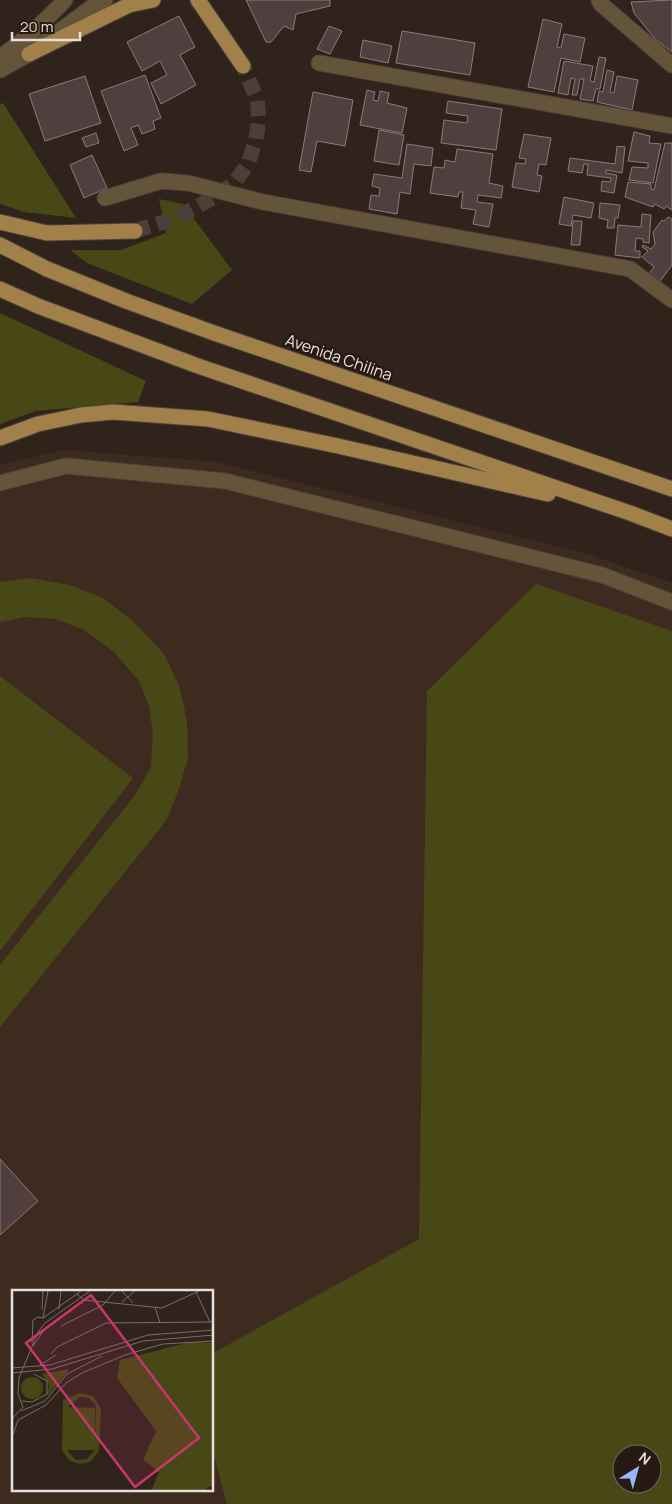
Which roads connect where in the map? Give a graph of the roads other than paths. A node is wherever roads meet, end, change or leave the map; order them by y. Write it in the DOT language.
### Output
graph roads {
  1 [pos="65,0"];
  2 [pos="105,0"];
  3 [pos="153,0"];
  4 [pos="599,0"];
  5 [pos="194,1"];
  6 [pos="29,54"];
  7 [pos="0,57"];
  8 [pos="319,63"];
  9 [pos="672,65"];
  10 [pos="243,66"];
  11 [pos="0,70"];
  12 [pos="672,126"];
  13 [pos="105,198"];
  14 [pos="0,222"];
  15 [pos="135,231"];
  16 [pos="0,245"];
  17 [pos="0,289"];
  18 [pos="672,300"];
  19 [pos="0,438"];
  20 [pos="0,483"];
  21 [pos="672,489"];
  22 [pos="630,513"];
  23 [pos="672,530"];
  24 [pos="672,602"];
  1 -- 7 [label="street"];
  2 -- 6 [label="street"];
  3 -- 6 [label="main road"];
  4 -- 9 [label="street"];
  5 -- 10 [label="main road"];
  6 -- 11 [label="street"];
  8 -- 12 [label="street"];
  13 -- 18 [label="street"];
  14 -- 15 [label="main road"];
  16 -- 21 [label="main road, Avenida Chilina"];
  17 -- 22 [label="main road"];
  19 -- 22 [label="main road"];
  20 -- 24 [label="street"];
  22 -- 23 [label="main road"];
}
